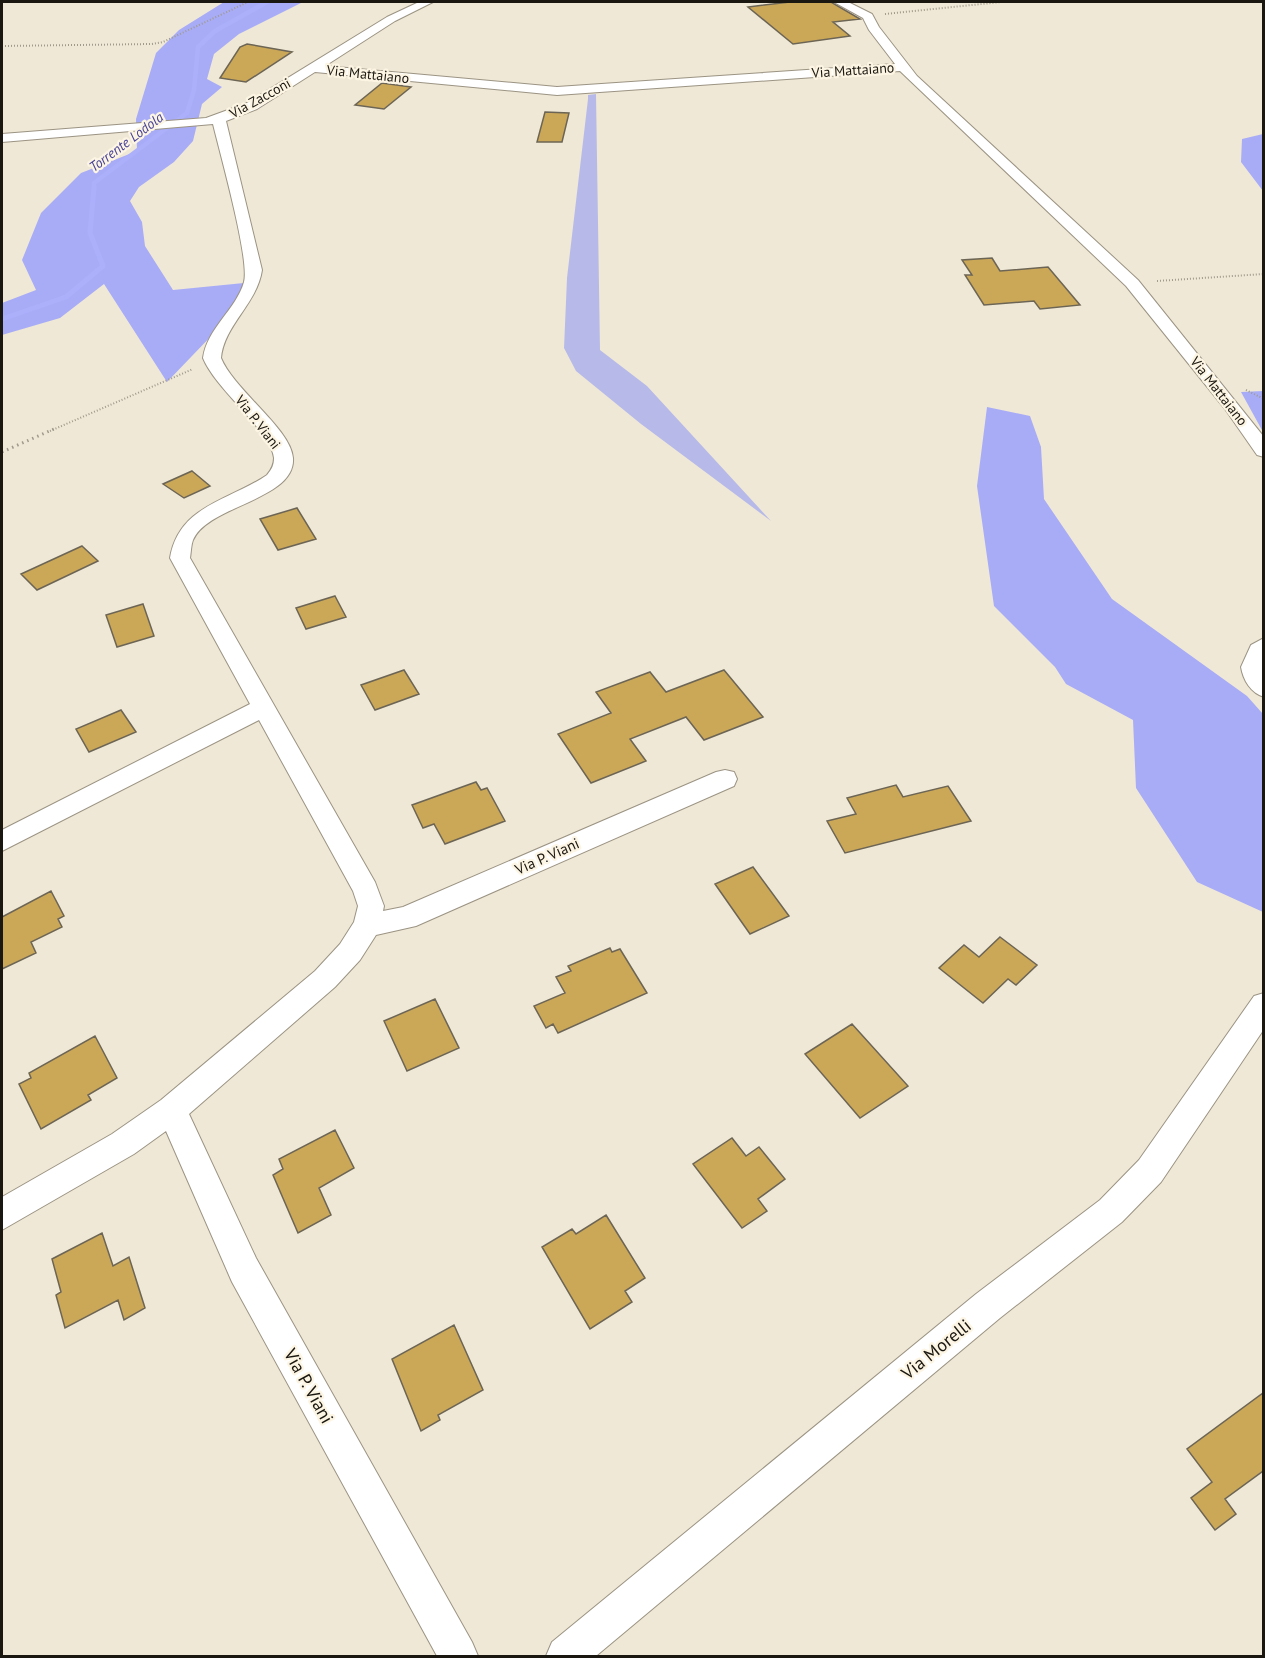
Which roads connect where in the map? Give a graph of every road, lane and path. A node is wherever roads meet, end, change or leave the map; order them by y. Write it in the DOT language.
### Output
graph roads {
  1 [pos="248,2"];
  2 [pos="427,2"];
  3 [pos="840,2"];
  4 [pos="1001,2"];
  5 [pos="868,16"];
  6 [pos="2,24"];
  7 [pos="2,30"];
  8 [pos="2,46"];
  9 [pos="902,67"];
  10 [pos="312,68"];
  11 [pos="213,120"];
  12 [pos="2,138"];
  13 [pos="1263,274"];
  14 [pos="1132,283"];
  15 [pos="212,358"];
  16 [pos="2,452"];
  17 [pos="1263,452"];
  18 [pos="1263,645"];
  19 [pos="1263,689"];
  20 [pos="264,707"];
  21 [pos="725,779"];
  22 [pos="2,841"];
  23 [pos="368,925"];
  24 [pos="1263,1005"];
  25 [pos="172,1110"];
  26 [pos="2,1214"];
  27 [pos="458,1656"];
  28 [pos="567,1656"];
  1 -- 8 [label="path"];
  2 -- 10 [label="street, Via Zacconi"];
  3 -- 5 [label="street"];
  4 -- 5 [label="path"];
  5 -- 9 [label="street"];
  6 -- 7 [label="path"];
  9 -- 10 [label="street, Via Mattaiano"];
  9 -- 14 [label="street, Via Mattaiano"];
  10 -- 11 [label="street, Via Zacconi"];
  11 -- 12 [label="street, Via Zacconi"];
  11 -- 15 [label="street"];
  13 -- 14 [label="path"];
  14 -- 17 [label="street, Via Mattaiano"];
  15 -- 16 [label="path"];
  15 -- 20 [label="street, Via P. Viani"];
  18 -- 19 [label="street"];
  20 -- 22 [label="street"];
  20 -- 23 [label="street, Via P. Viani"];
  21 -- 23 [label="street, Via P. Viani"];
  23 -- 25 [label="street"];
  24 -- 28 [label="street, Via Morelli"];
  25 -- 26 [label="street"];
  25 -- 27 [label="street, Via P. Viani"];
}
